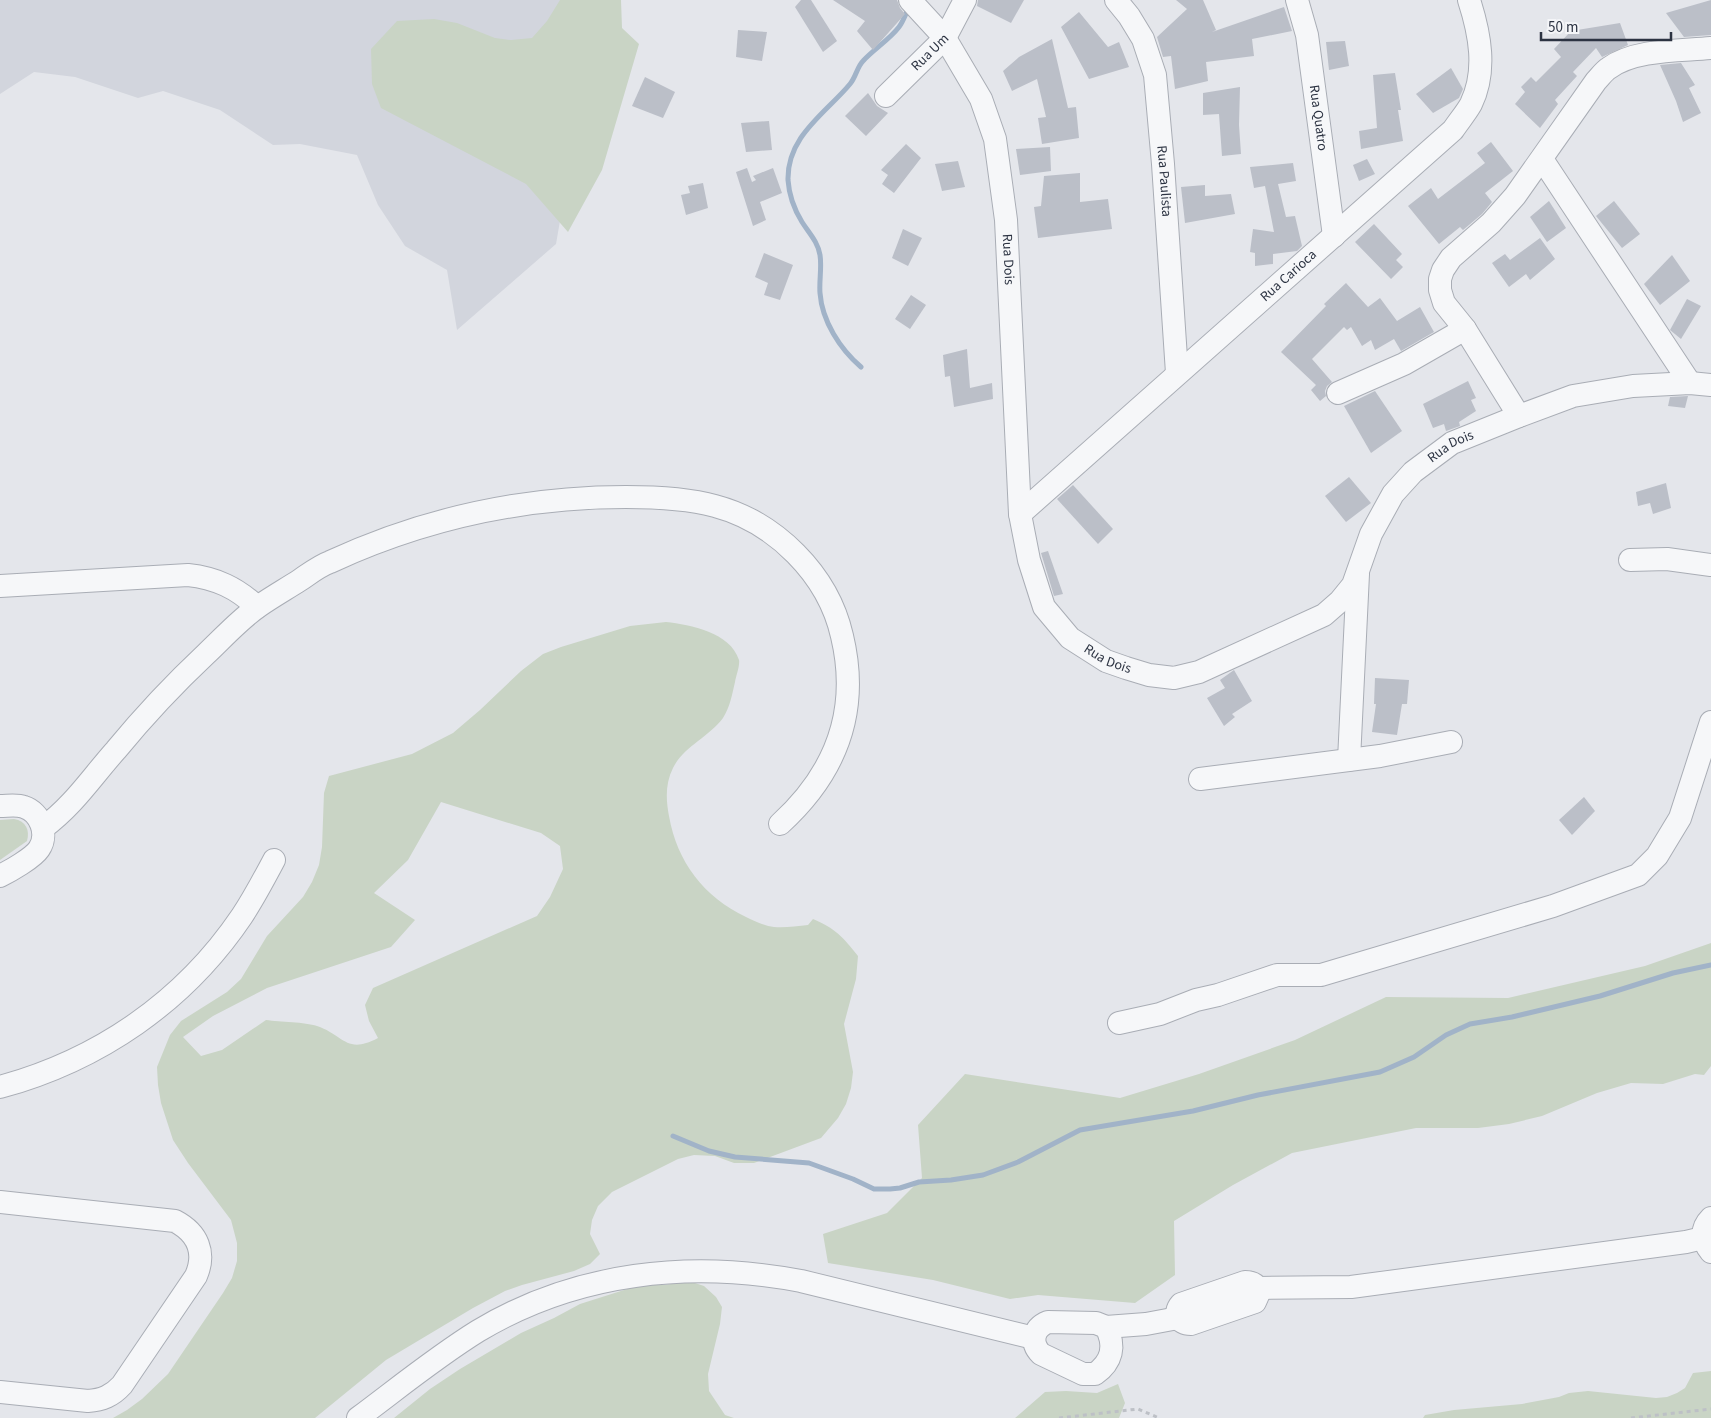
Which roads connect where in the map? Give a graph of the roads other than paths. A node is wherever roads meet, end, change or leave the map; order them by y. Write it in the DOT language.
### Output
graph roads {
  1 [pos="910,0"];
  2 [pos="964,0"];
  3 [pos="1116,0"];
  4 [pos="1297,0"];
  5 [pos="1469,0"];
  6 [pos="944,38"];
  7 [pos="1711,48"];
  8 [pos="886,96"];
  9 [pos="1542,159"];
  10 [pos="1334,236"];
  11 [pos="1465,329"];
  12 [pos="1177,373"];
  13 [pos="1700,384"];
  14 [pos="1338,393"];
  15 [pos="1519,416"];
  16 [pos="1020,514"];
  17 [pos="1630,560"];
  18 [pos="1711,565"];
  19 [pos="1358,570"];
  20 [pos="0,586"];
  21 [pos="257,607"];
  22 [pos="1711,722"];
  23 [pos="1452,742"];
  24 [pos="1349,760"];
  25 [pos="1200,779"];
  26 [pos="0,806"];
  27 [pos="780,824"];
  28 [pos="43,828"];
  29 [pos="274,860"];
  30 [pos="0,876"];
  31 [pos="1119,1023"];
  32 [pos="0,1088"];
  33 [pos="0,1202"];
  34 [pos="1708,1236"];
  35 [pos="1106,1327"];
  36 [pos="1034,1338"];
  37 [pos="0,1392"];
  38 [pos="358,1418"];
  1 -- 6 [label="street, Rua Dois"];
  2 -- 6 [label="street, Rua Um"];
  3 -- 12 [label="street, Rua Paulista"];
  4 -- 10 [label="street, Rua Quatro"];
  5 -- 10 [label="street, Rua Carioca"];
  6 -- 8 [label="street, Rua Um"];
  6 -- 16 [label="street, Rua Dois"];
  7 -- 9 [label="street"];
  9 -- 11 [label="street"];
  9 -- 13 [label="street"];
  10 -- 12 [label="street, Rua Carioca"];
  11 -- 14 [label="street"];
  11 -- 15 [label="street"];
  12 -- 16 [label="street, Rua Carioca"];
  13 -- 15 [label="street, Rua Dois"];
  15 -- 19 [label="street, Rua Dois"];
  16 -- 19 [label="street, Rua Dois"];
  17 -- 18 [label="street"];
  19 -- 24 [label="street"];
  20 -- 21 [label="street"];
  21 -- 27 [label="street"];
  21 -- 28 [label="street"];
  22 -- 31 [label="street"];
  23 -- 24 [label="street"];
  24 -- 25 [label="street"];
  26 -- 28 [label="street"];
  28 -- 30 [label="street"];
  29 -- 32 [label="street"];
  33 -- 37 [label="street"];
  34 -- 35 [label="street"];
  35 -- 36 [label="street"];
  35 -- 36 [label="street"];
  36 -- 38 [label="street"];
}
